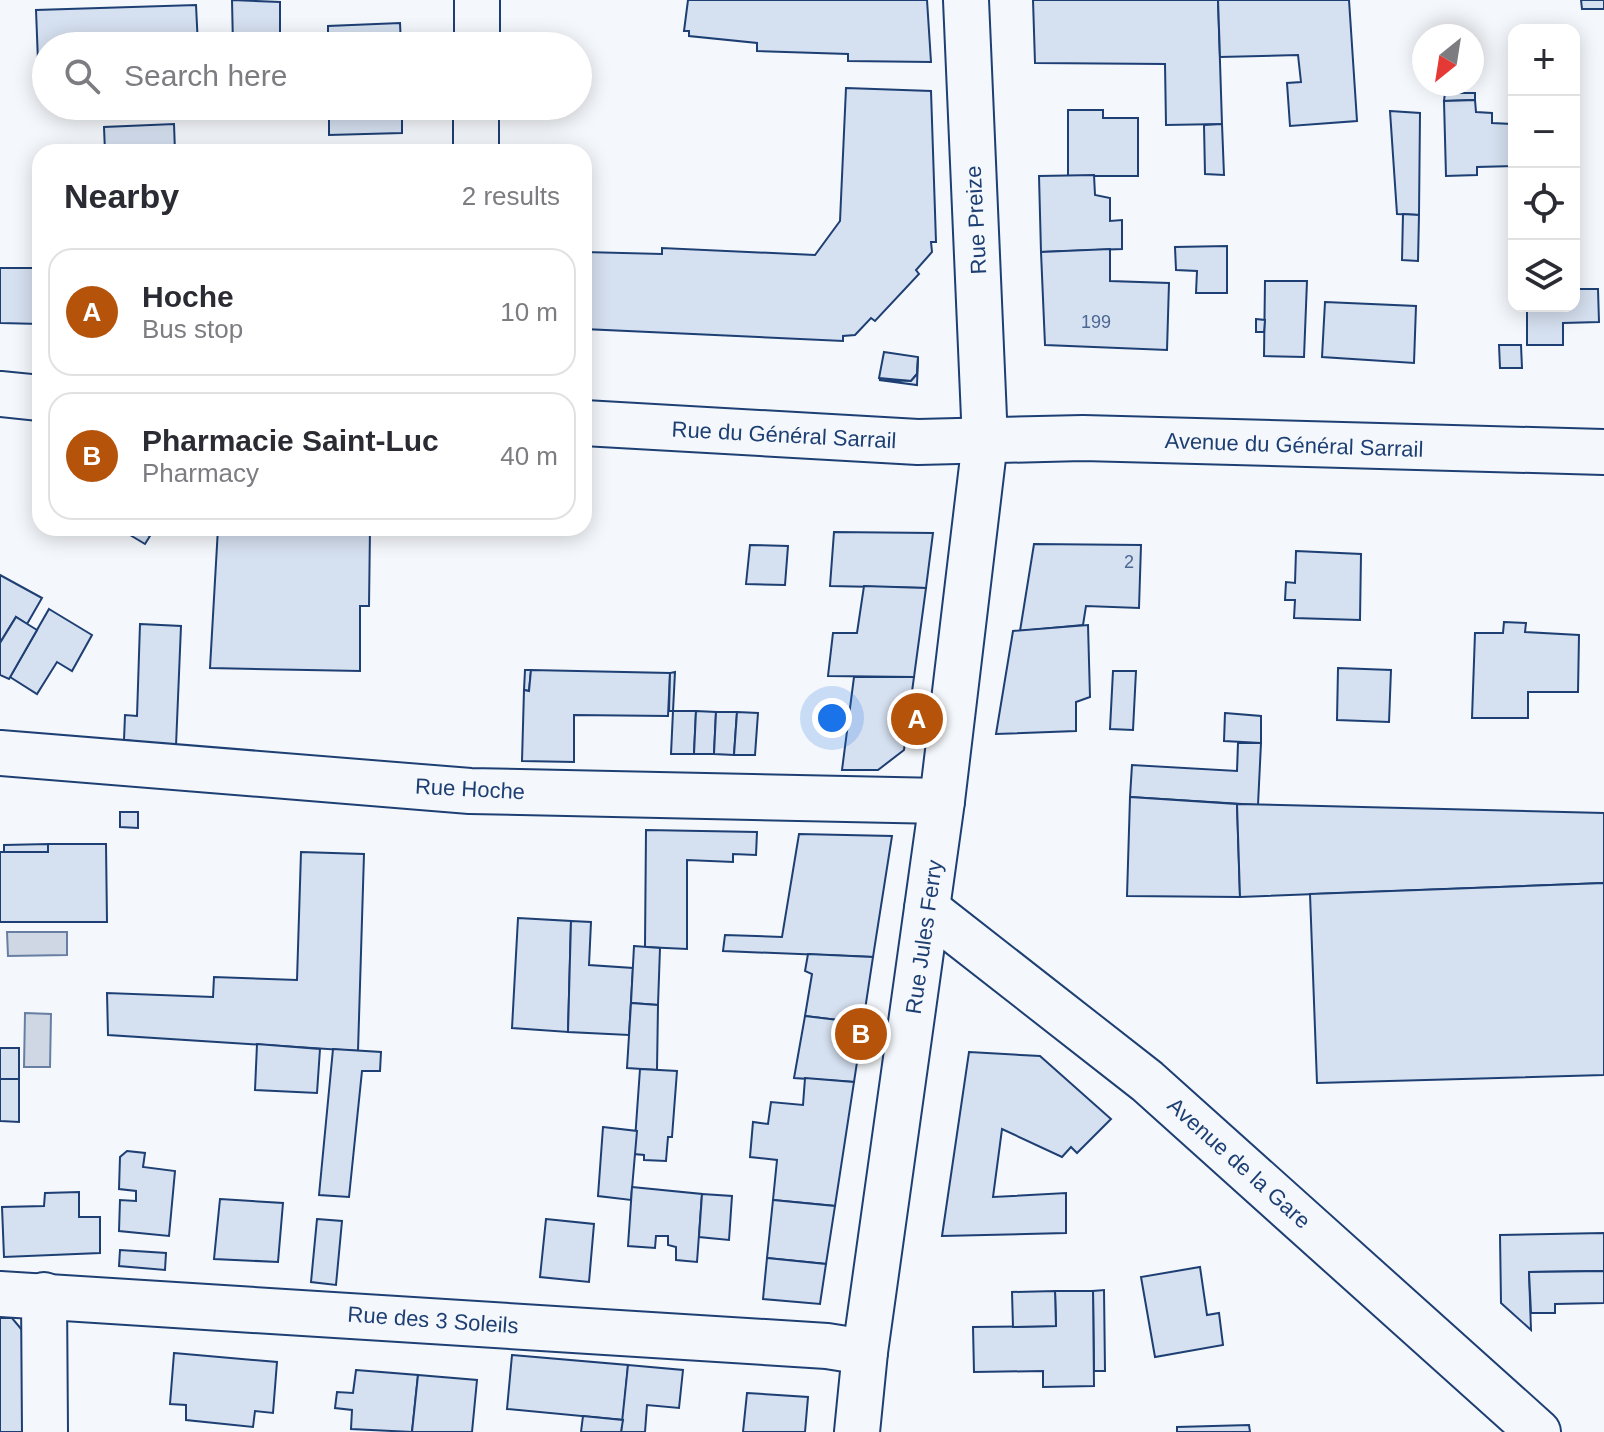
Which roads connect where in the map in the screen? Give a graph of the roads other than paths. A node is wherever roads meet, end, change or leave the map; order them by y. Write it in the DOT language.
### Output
graph roads {
  1 [pos="477,0"];
  2 [pos="966,0"];
  3 [pos="477,32"];
  4 [pos="476,120"];
  5 [pos="476,144"];
  6 [pos="592,423"];
  7 [pos="985,441"];
  8 [pos="1604,452"];
  9 [pos="0,753"];
  10 [pos="942,801"];
  11 [pos="927,909"];
  12 [pos="0,1294"];
  13 [pos="44,1295"];
  14 [pos="865,1352"];
  15 [pos="45,1432"];
  16 [pos="857,1432"];
  17 [pos="1538,1432"];
  1 -- 3 [label="street"];
  2 -- 7 [label="street, Rue Preize"];
  4 -- 5 [label="street"];
  6 -- 7 [label="street, Rue du Général Sarrail"];
  7 -- 8 [label="street, Avenue du Général Sarrail"];
  7 -- 10 [label="street, Rue Jules Ferry"];
  9 -- 10 [label="street, Rue Hoche"];
  10 -- 11 [label="street, Rue Jules Ferry"];
  11 -- 14 [label="street, Rue Jules Ferry"];
  11 -- 17 [label="street, Avenue de la Gare"];
  12 -- 13 [label="street, Rue des 3 Soleils"];
  13 -- 14 [label="street, Rue des 3 Soleils"];
  13 -- 15 [label="street"];
  14 -- 16 [label="street, Rue Jules Ferry"];
}
